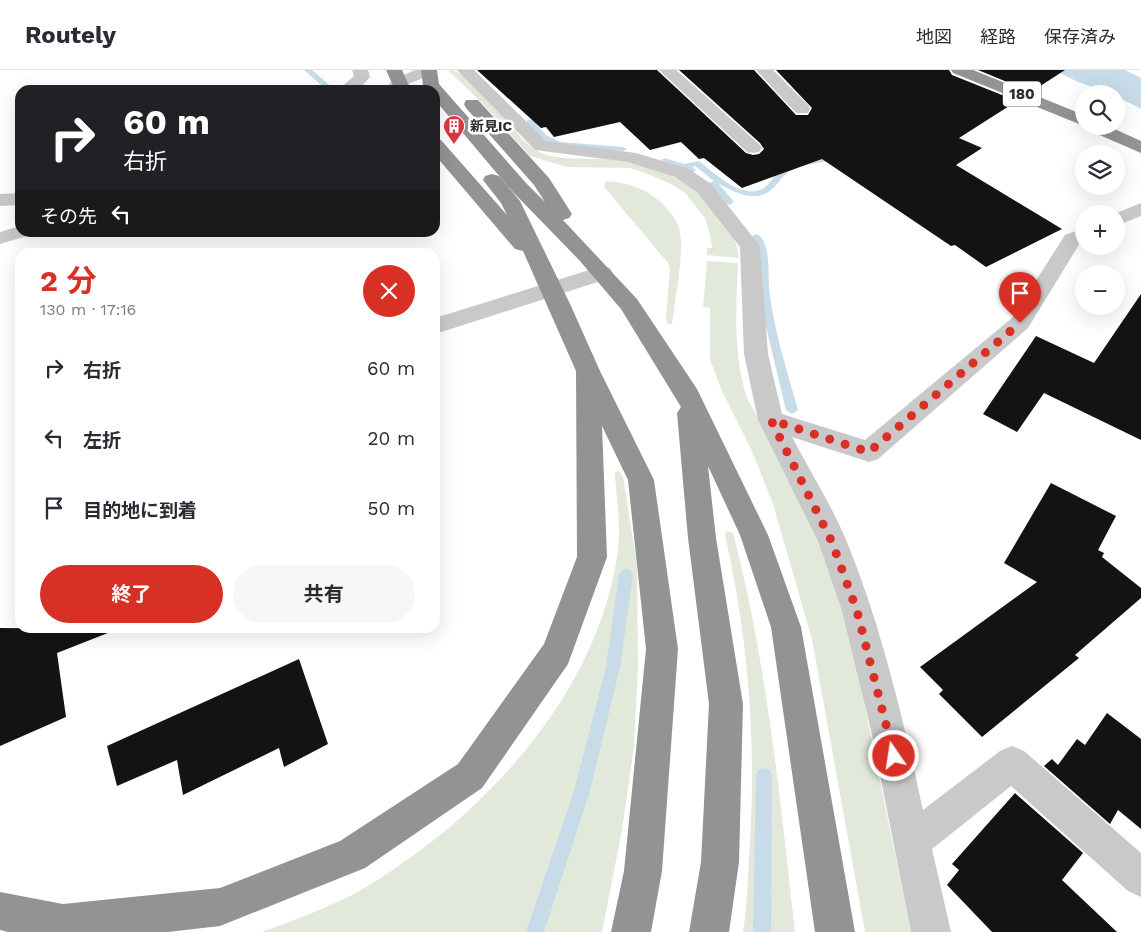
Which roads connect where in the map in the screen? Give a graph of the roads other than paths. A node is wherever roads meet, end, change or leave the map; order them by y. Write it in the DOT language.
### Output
graph roads {
  1 [pos="360,70"];
  2 [pos="429,70"];
  3 [pos="667,70"];
  4 [pos="764,70"];
  5 [pos="960,70"];
  6 [pos="460,82"];
  7 [pos="399,84"];
  8 [pos="355,85"];
  9 [pos="431,85"];
  10 [pos="440,95"];
  11 [pos="802,109"];
  12 [pos="1075,117"];
  13 [pos="440,122"];
  14 [pos="1113,135"];
  15 [pos="753,148"];
  16 [pos="1141,148"];
  17 [pos="440,150"];
  18 [pos="15,199"];
  19 [pos="0,200"];
  20 [pos="1141,209"];
  21 [pos="1125,216"];
  22 [pos="15,234"];
  23 [pos="0,238"];
  24 [pos="1075,238"];
  25 [pos="587,256"];
  26 [pos="541,267"];
  27 [pos="602,273"];
  28 [pos="552,289"];
  29 [pos="440,324"];
  30 [pos="588,371"];
  31 [pos="688,395"];
  32 [pos="771,420"];
  33 [pos="912,841"];
  34 [pos="1141,878"];
  35 [pos="0,911"];
  36 [pos="631,932"];
  37 [pos="709,932"];
  38 [pos="835,932"];
  39 [pos="931,932"];
  1 -- 8 [label="street"];
  2 -- 6 [label="highway"];
  2 -- 7 [label="street"];
  2 -- 9 [label="highway"];
  3 -- 15 [label="street"];
  4 -- 11 [label="street"];
  5 -- 12 [label="highway, 180"];
  6 -- 25 [label="highway"];
  6 -- 32 [label="street"];
  10 -- 25 [label="highway"];
  13 -- 26 [label="highway"];
  14 -- 16 [label="highway"];
  17 -- 26 [label="highway"];
  18 -- 19 [label="street"];
  20 -- 21 [label="street"];
  22 -- 23 [label="street"];
  24 -- 32 [label="street"];
  25 -- 27 [label="highway"];
  26 -- 28 [label="highway"];
  27 -- 28 [label="street"];
  27 -- 31 [label="highway"];
  28 -- 29 [label="street"];
  28 -- 30 [label="highway"];
  30 -- 35 [label="highway"];
  30 -- 36 [label="highway"];
  31 -- 37 [label="highway"];
  31 -- 38 [label="highway"];
  32 -- 33 [label="street"];
  33 -- 34 [label="street"];
  33 -- 39 [label="street"];
}
